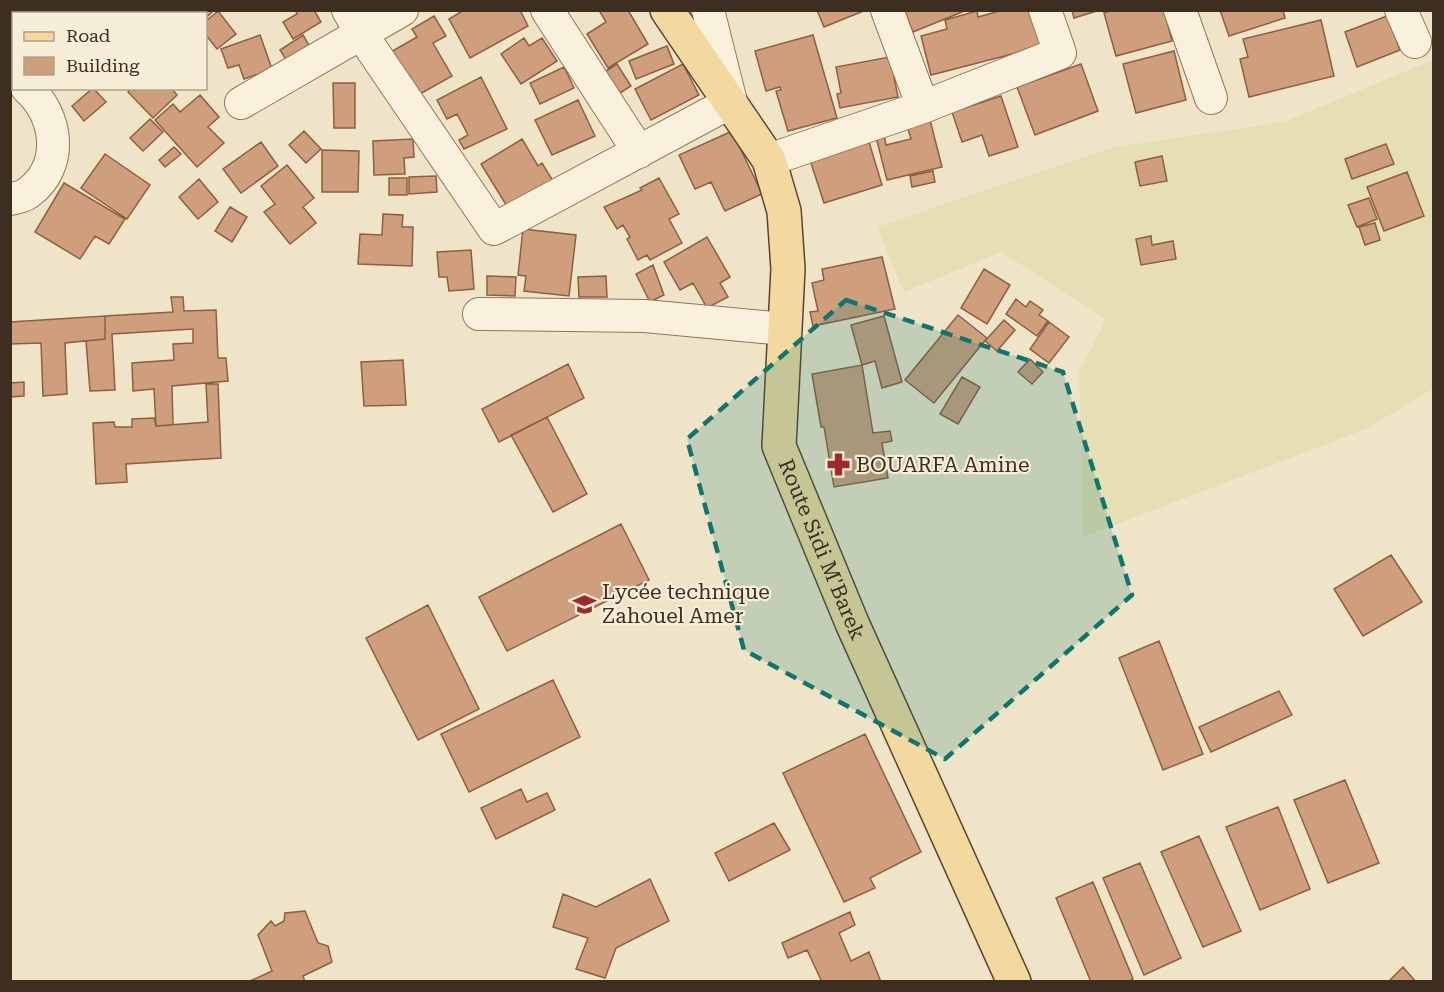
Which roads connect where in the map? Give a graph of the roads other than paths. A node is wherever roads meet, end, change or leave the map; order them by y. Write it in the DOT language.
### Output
graph roads {
  1 [pos="402,10"];
  2 [pos="547,10"];
  3 [pos="667,10"];
  4 [pos="708,10"];
  5 [pos="886,10"];
  6 [pos="1045,10"];
  7 [pos="1180,10"];
  8 [pos="1401,10"];
  9 [pos="355,23"];
  10 [pos="1415,42"];
  11 [pos="29,90"];
  12 [pos="1211,98"];
  13 [pos="731,102"];
  14 [pos="241,103"];
  15 [pos="922,107"];
  16 [pos="639,152"];
  17 [pos="769,159"];
  18 [pos="10,199"];
  19 [pos="478,314"];
  20 [pos="784,329"];
  21 [pos="1014,981"];
  1 -- 9 [label="street"];
  2 -- 16 [label="street"];
  3 -- 13 [label="main road, Route Sidi M'Barek"];
  4 -- 13 [label="street"];
  5 -- 15 [label="street"];
  6 -- 15 [label="street"];
  7 -- 12 [label="street"];
  8 -- 10 [label="street"];
  9 -- 14 [label="street"];
  9 -- 16 [label="street"];
  11 -- 18 [label="street"];
  13 -- 16 [label="street"];
  13 -- 17 [label="main road, Route Sidi M'Barek"];
  15 -- 17 [label="street"];
  17 -- 20 [label="main road, Route Sidi M'Barek"];
  19 -- 20 [label="street"];
  20 -- 21 [label="main road, Route Sidi M'Barek"];
}
